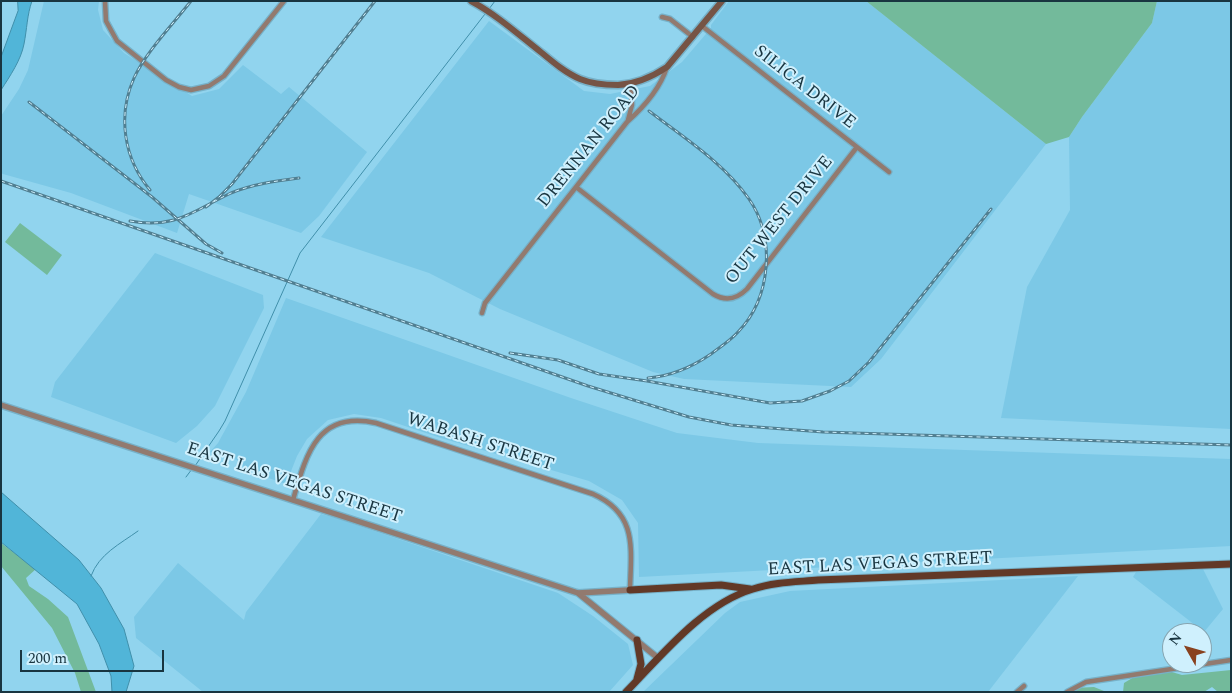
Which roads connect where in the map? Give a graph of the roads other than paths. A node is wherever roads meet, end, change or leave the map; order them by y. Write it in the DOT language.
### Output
graph roads {
  1 [pos="105,1"];
  2 [pos="284,1"];
  3 [pos="470,1"];
  4 [pos="722,1"];
  5 [pos="662,17"];
  6 [pos="702,26"];
  7 [pos="693,37"];
  8 [pos="667,66"];
  9 [pos="631,84"];
  10 [pos="628,122"];
  11 [pos="857,147"];
  12 [pos="890,172"];
  13 [pos="576,186"];
  14 [pos="482,313"];
  15 [pos="1,405"];
  16 [pos="293,500"];
  17 [pos="1231,564"];
  18 [pos="750,589"];
  19 [pos="630,590"];
  20 [pos="578,593"];
  21 [pos="637,640"];
  22 [pos="658,658"];
  23 [pos="1231,660"];
  24 [pos="636,682"];
  25 [pos="1024,686"];
  26 [pos="626,692"];
  27 [pos="1017,692"];
  28 [pos="1067,692"];
  1 -- 2 [label="street"];
  3 -- 9 [label="main road"];
  4 -- 6 [label="main road, DRENNAN ROAD"];
  5 -- 7 [label="street"];
  6 -- 7 [label="main road, DRENNAN ROAD"];
  6 -- 11 [label="street, SILICA DRIVE"];
  7 -- 8 [label="main road, DRENNAN ROAD"];
  8 -- 9 [label="main road"];
  8 -- 10 [label="street, DRENNAN ROAD"];
  9 -- 10 [label="street"];
  10 -- 13 [label="street, DRENNAN ROAD"];
  11 -- 12 [label="street, SILICA DRIVE"];
  11 -- 13 [label="street, OUT WEST DRIVE"];
  13 -- 14 [label="street, DRENNAN ROAD"];
  15 -- 16 [label="street, EAST LAS VEGAS STREET"];
  16 -- 19 [label="street, WABASH STREET"];
  16 -- 20 [label="street, EAST LAS VEGAS STREET"];
  17 -- 18 [label="main road, EAST LAS VEGAS STREET"];
  18 -- 19 [label="main road"];
  18 -- 22 [label="main road, EAST LAS VEGAS STREET"];
  19 -- 20 [label="street, EAST LAS VEGAS STREET"];
  20 -- 21 [label="street, EAST LAS VEGAS STREET"];
  21 -- 22 [label="street, EAST LAS VEGAS STREET"];
  21 -- 24 [label="main road"];
  22 -- 24 [label="main road"];
  23 -- 28 [label="street"];
  24 -- 26 [label="main road"];
  25 -- 27 [label="street"];
}
